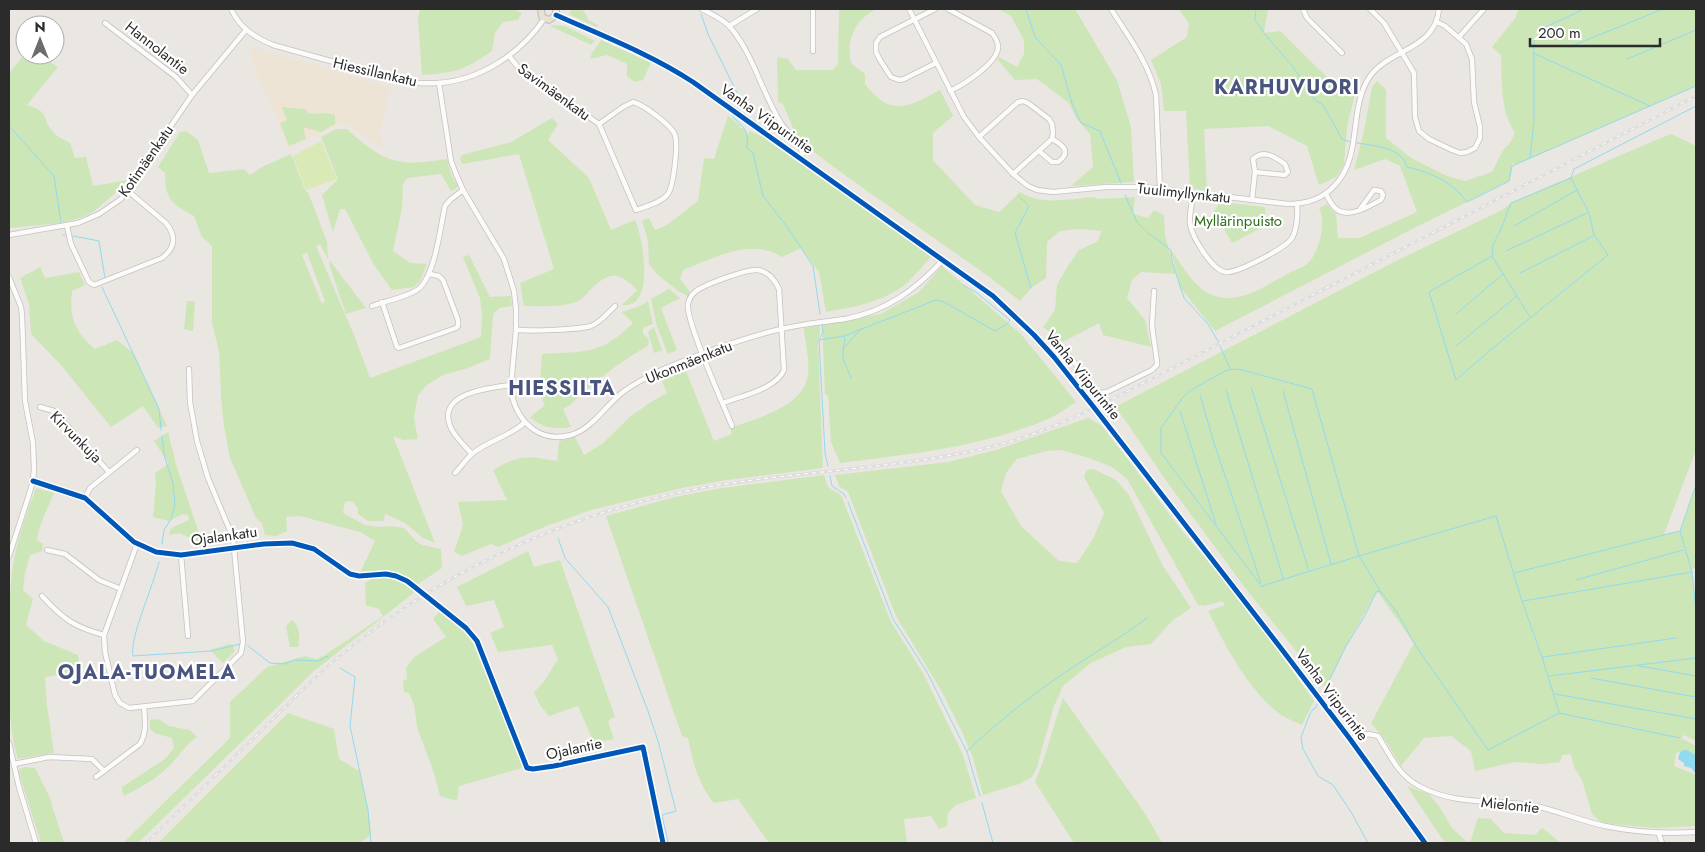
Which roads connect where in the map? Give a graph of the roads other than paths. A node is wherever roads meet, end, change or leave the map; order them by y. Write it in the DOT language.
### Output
graph roads {
  1 [pos="231,9"];
  2 [pos="541,9"];
  3 [pos="702,9"];
  4 [pos="757,9"];
  5 [pos="813,9"];
  6 [pos="909,9"];
  7 [pos="935,9"];
  8 [pos="948,9"];
  9 [pos="1111,9"];
  10 [pos="1304,9"];
  11 [pos="1370,9"];
  12 [pos="1439,9"];
  13 [pos="1484,9"];
  14 [pos="556,12"];
  15 [pos="544,19"];
  16 [pos="914,19"];
  17 [pos="1437,22"];
  18 [pos="105,23"];
  19 [pos="729,26"];
  20 [pos="246,30"];
  21 [pos="1459,37"];
  22 [pos="813,51"];
  23 [pos="1402,52"];
  24 [pos="1342,53"];
  25 [pos="509,56"];
  26 [pos="936,63"];
  27 [pos="439,83"];
  28 [pos="950,91"];
  29 [pos="192,95"];
  30 [pos="599,124"];
  31 [pos="979,137"];
  32 [pos="1052,139"];
  33 [pos="1039,151"];
  34 [pos="801,158"];
  35 [pos="1255,172"];
  36 [pos="1013,174"];
  37 [pos="1160,189"];
  38 [pos="463,190"];
  39 [pos="128,191"];
  40 [pos="1193,194"];
  41 [pos="1326,194"];
  42 [pos="1252,200"];
  43 [pos="1297,204"];
  44 [pos="1360,209"];
  45 [pos="67,226"];
  46 [pos="9,235"];
  47 [pos="943,260"];
  48 [pos="430,274"];
  49 [pos="9,277"];
  50 [pos="1154,291"];
  51 [pos="382,302"];
  52 [pos="372,306"];
  53 [pos="615,306"];
  54 [pos="782,328"];
  55 [pos="516,330"];
  56 [pos="704,354"];
  57 [pos="1054,357"];
  58 [pos="189,369"];
  59 [pos="511,385"];
  60 [pos="723,403"];
  61 [pos="40,407"];
  62 [pos="524,424"];
  63 [pos="732,426"];
  64 [pos="137,450"];
  65 [pos="472,454"];
  66 [pos="109,472"];
  67 [pos="455,473"];
  68 [pos="32,481"];
  69 [pos="84,498"];
  70 [pos="137,544"];
  71 [pos="234,547"];
  72 [pos="47,550"];
  73 [pos="181,555"];
  74 [pos="9,556"];
  75 [pos="121,588"];
  76 [pos="425,595"];
  77 [pos="42,596"];
  78 [pos="104,635"];
  79 [pos="188,636"];
  80 [pos="144,707"];
  81 [pos="1350,738"];
  82 [pos="9,743"];
  83 [pos="14,764"];
  84 [pos="104,771"];
  85 [pos="96,777"];
  86 [pos="1658,832"];
  87 [pos="1696,832"];
  88 [pos="36,843"];
  89 [pos="663,843"];
  90 [pos="1425,843"];
  91 [pos="1662,843"];
  1 -- 20 [label="street, Hiessillankatu"];
  2 -- 15 [label="main road"];
  3 -- 19 [label="street"];
  4 -- 19 [label="street"];
  5 -- 22 [label="street"];
  6 -- 16 [label="street, Tuulimyllynkatu"];
  7 -- 16 [label="street"];
  8 -- 28 [label="street"];
  9 -- 37 [label="street"];
  10 -- 24 [label="street"];
  11 -- 23 [label="street"];
  12 -- 17 [label="street"];
  13 -- 21 [label="street"];
  14 -- 15 [label="main road"];
  14 -- 34 [label="street, Vanha Viipurintie"];
  15 -- 25 [label="street, Hiessillankatu"];
  16 -- 26 [label="street, Tuulimyllynkatu"];
  16 -- 26 [label="street"];
  17 -- 21 [label="street"];
  17 -- 23 [label="street, Tuulimyllynkatu"];
  18 -- 29 [label="street, Hannolantie"];
  19 -- 34 [label="street"];
  20 -- 27 [label="street, Hiessillankatu"];
  20 -- 29 [label="street, Kotimäenkatu"];
  21 -- 23 [label="street"];
  23 -- 41 [label="street, Tuulimyllynkatu"];
  25 -- 27 [label="street, Hiessillankatu"];
  25 -- 30 [label="street, Savimäenkatu"];
  26 -- 28 [label="street, Tuulimyllynkatu"];
  27 -- 38 [label="street"];
  28 -- 31 [label="street, Tuulimyllynkatu"];
  29 -- 39 [label="street, Kotimäenkatu"];
  30 -- 30 [label="street, Savimäenkatu"];
  31 -- 32 [label="street"];
  31 -- 36 [label="street, Tuulimyllynkatu"];
  32 -- 33 [label="street"];
  32 -- 33 [label="street"];
  33 -- 36 [label="street"];
  34 -- 47 [label="street, Vanha Viipurintie"];
  35 -- 35 [label="street"];
  35 -- 42 [label="street"];
  36 -- 37 [label="street, Tuulimyllynkatu"];
  37 -- 40 [label="street, Tuulimyllynkatu"];
  38 -- 48 [label="street"];
  38 -- 55 [label="street"];
  39 -- 45 [label="street, Kotimäenkatu"];
  39 -- 45 [label="street"];
  40 -- 42 [label="street, Tuulimyllynkatu"];
  40 -- 43 [label="street"];
  41 -- 43 [label="street, Tuulimyllynkatu"];
  41 -- 44 [label="street"];
  42 -- 43 [label="street, Tuulimyllynkatu"];
  44 -- 44 [label="street"];
  45 -- 46 [label="street, Kotimäenkatu"];
  47 -- 54 [label="street, Ukonmäenkatu"];
  47 -- 57 [label="street, Vanha Viipurintie"];
  48 -- 51 [label="street"];
  48 -- 51 [label="street"];
  49 -- 68 [label="street"];
  50 -- 57 [label="street"];
  51 -- 52 [label="street"];
  53 -- 55 [label="street"];
  54 -- 56 [label="street, Ukonmäenkatu"];
  54 -- 56 [label="street"];
  54 -- 60 [label="street"];
  55 -- 59 [label="street"];
  56 -- 60 [label="street"];
  56 -- 62 [label="street, Ukonmäenkatu"];
  57 -- 81 [label="street, Vanha Viipurintie"];
  58 -- 71 [label="street"];
  59 -- 62 [label="street"];
  59 -- 65 [label="street"];
  60 -- 63 [label="street"];
  61 -- 66 [label="street, Kirvunkuja"];
  62 -- 65 [label="street"];
  64 -- 66 [label="street"];
  65 -- 67 [label="street"];
  66 -- 69 [label="street"];
  68 -- 69 [label="street, Ojalankatu"];
  68 -- 74 [label="street"];
  69 -- 70 [label="street, Ojalankatu"];
  70 -- 73 [label="street, Ojalankatu"];
  70 -- 75 [label="street"];
  71 -- 73 [label="street, Ojalankatu"];
  71 -- 76 [label="street, Ojalankatu"];
  71 -- 80 [label="street"];
  72 -- 75 [label="street"];
  73 -- 79 [label="street"];
  75 -- 78 [label="street"];
  76 -- 89 [label="street, Ojalantie"];
  77 -- 78 [label="street"];
  78 -- 80 [label="street"];
  80 -- 84 [label="street"];
  81 -- 86 [label="street, Mielontie"];
  81 -- 90 [label="street, Vanha Viipurintie"];
  82 -- 83 [label="street"];
  83 -- 84 [label="street"];
  83 -- 88 [label="street"];
  84 -- 85 [label="street"];
  86 -- 87 [label="street, Mielontie"];
  86 -- 91 [label="street"];
}
